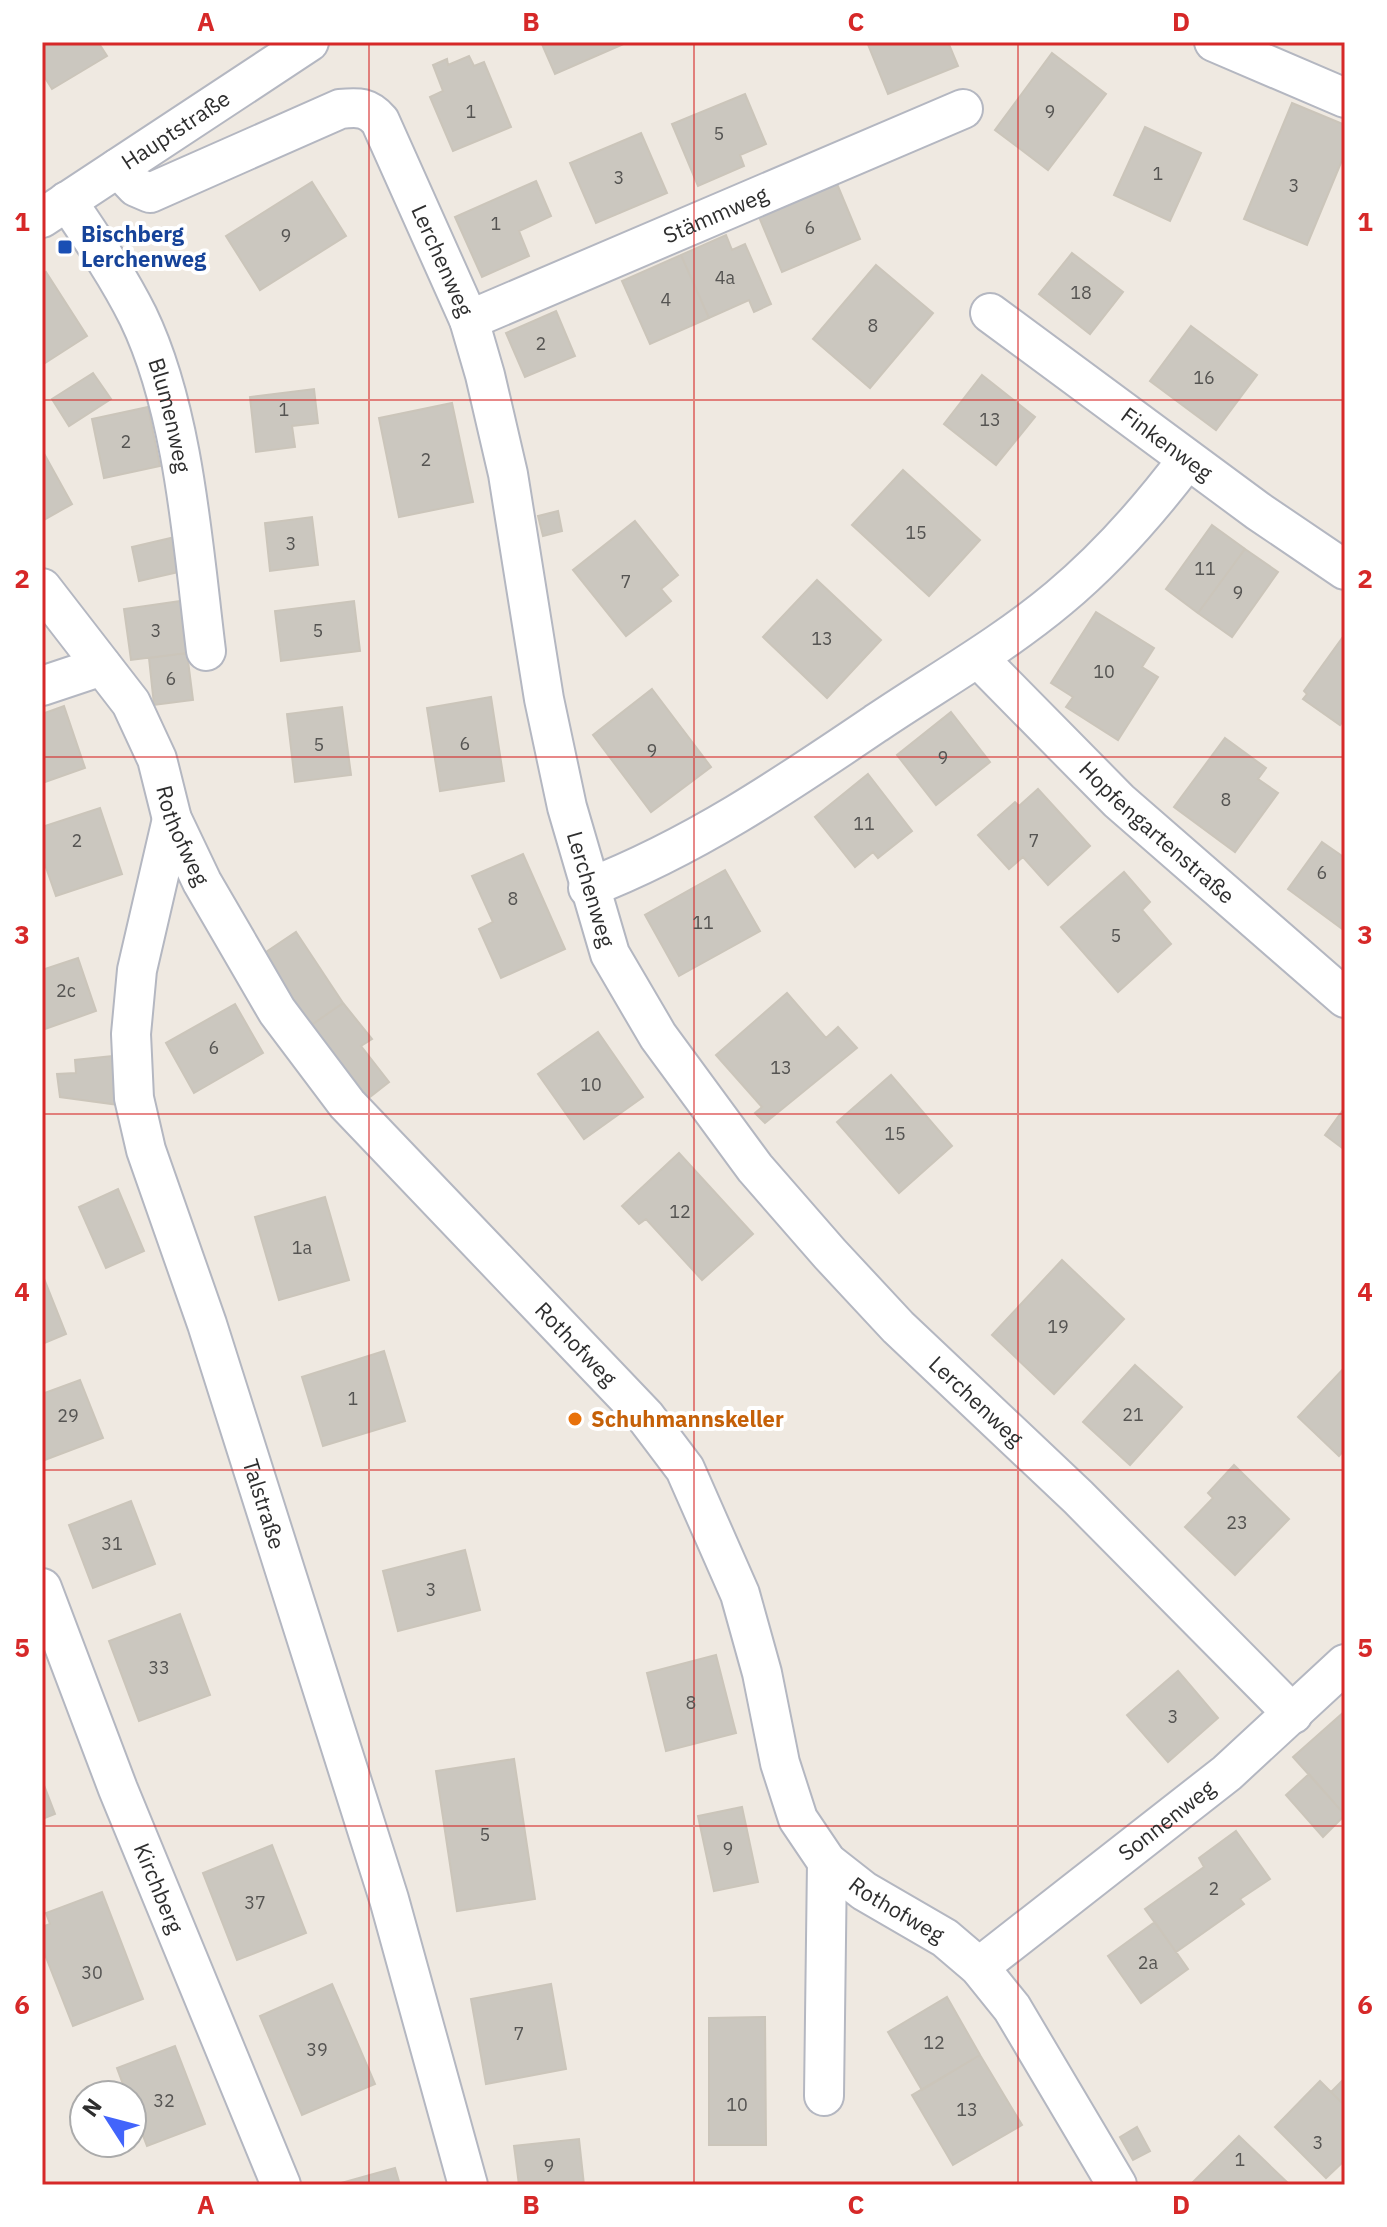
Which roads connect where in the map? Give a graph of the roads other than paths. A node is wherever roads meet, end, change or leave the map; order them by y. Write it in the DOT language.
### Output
graph roads {
  1 [pos="309,42"];
  2 [pos="1214,42"];
  3 [pos="1345,98"];
  4 [pos="963,109"];
  5 [pos="118,168"];
  6 [pos="54,210"];
  7 [pos="990,313"];
  8 [pos="469,320"];
  9 [pos="1187,460"];
  10 [pos="1345,570"];
  11 [pos="42,588"];
  12 [pos="206,651"];
  13 [pos="978,658"];
  14 [pos="102,666"];
  15 [pos="42,686"];
  16 [pos="172,819"];
  17 [pos="588,888"];
  18 [pos="1345,998"];
  19 [pos="42,1588"];
  20 [pos="1345,1664"];
  21 [pos="1293,1714"];
  22 [pos="827,1862"];
  23 [pos="979,1967"];
  24 [pos="824,2096"];
  25 [pos="281,2185"];
  26 [pos="468,2185"];
  27 [pos="1117,2185"];
  1 -- 5 [label="street, Hauptstraße"];
  2 -- 3 [label="street"];
  4 -- 8 [label="street, Stämmweg"];
  5 -- 6 [label="street, Hauptstraße"];
  5 -- 8 [label="street, Lerchenweg"];
  6 -- 12 [label="street, Blumenweg"];
  7 -- 9 [label="street, Finkenweg"];
  8 -- 17 [label="street, Lerchenweg"];
  9 -- 10 [label="street, Finkenweg"];
  9 -- 13 [label="street"];
  11 -- 14 [label="street, Rothofweg"];
  13 -- 17 [label="street"];
  13 -- 18 [label="street, Hopfengartenstraße"];
  14 -- 15 [label="street"];
  14 -- 16 [label="street, Rothofweg"];
  16 -- 22 [label="street, Rothofweg"];
  16 -- 26 [label="street, Talstraße"];
  17 -- 21 [label="street, Lerchenweg"];
  19 -- 25 [label="street, Kirchberg"];
  20 -- 21 [label="street, Sonnenweg"];
  21 -- 23 [label="street, Sonnenweg"];
  22 -- 23 [label="street, Rothofweg"];
  22 -- 24 [label="street"];
  23 -- 27 [label="street, Rothofweg"];
}
